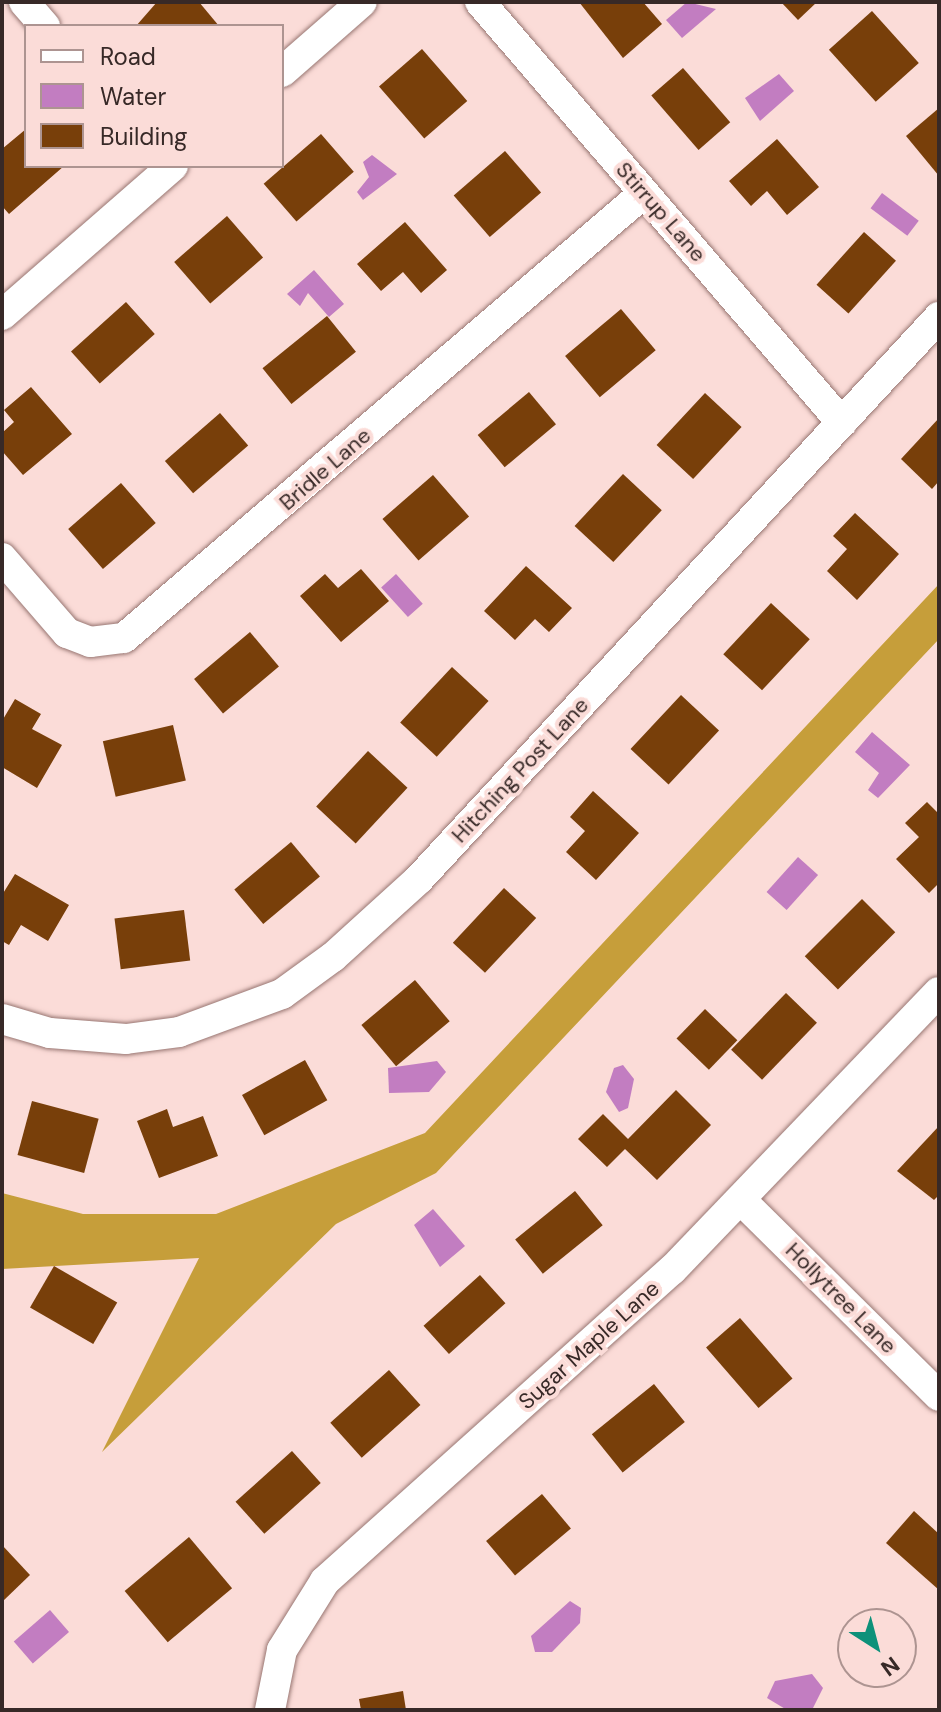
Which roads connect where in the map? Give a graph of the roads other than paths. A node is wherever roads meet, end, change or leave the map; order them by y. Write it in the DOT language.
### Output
graph roads {
  1 [pos="24,2"];
  2 [pos="362,2"];
  3 [pos="480,2"];
  4 [pos="43,24"];
  5 [pos="284,70"];
  6 [pos="168,168"];
  7 [pos="644,193"];
  8 [pos="2,315"];
  9 [pos="939,317"];
  10 [pos="842,423"];
  11 [pos="2,558"];
  12 [pos="939,992"];
  13 [pos="2,1019"];
  14 [pos="742,1201"];
  15 [pos="939,1396"];
  16 [pos="270,1710"];
  1 -- 4 [label="street"];
  2 -- 5 [label="street"];
  3 -- 7 [label="street, Stirrup Lane"];
  6 -- 8 [label="street"];
  7 -- 10 [label="street, Stirrup Lane"];
  7 -- 11 [label="street, Bridle Lane"];
  9 -- 10 [label="street, Hitching Post Lane"];
  10 -- 13 [label="street, Hitching Post Lane"];
  12 -- 14 [label="street, Sugar Maple Lane"];
  14 -- 15 [label="street, Hollytree Lane"];
  14 -- 16 [label="street, Sugar Maple Lane"];
}
